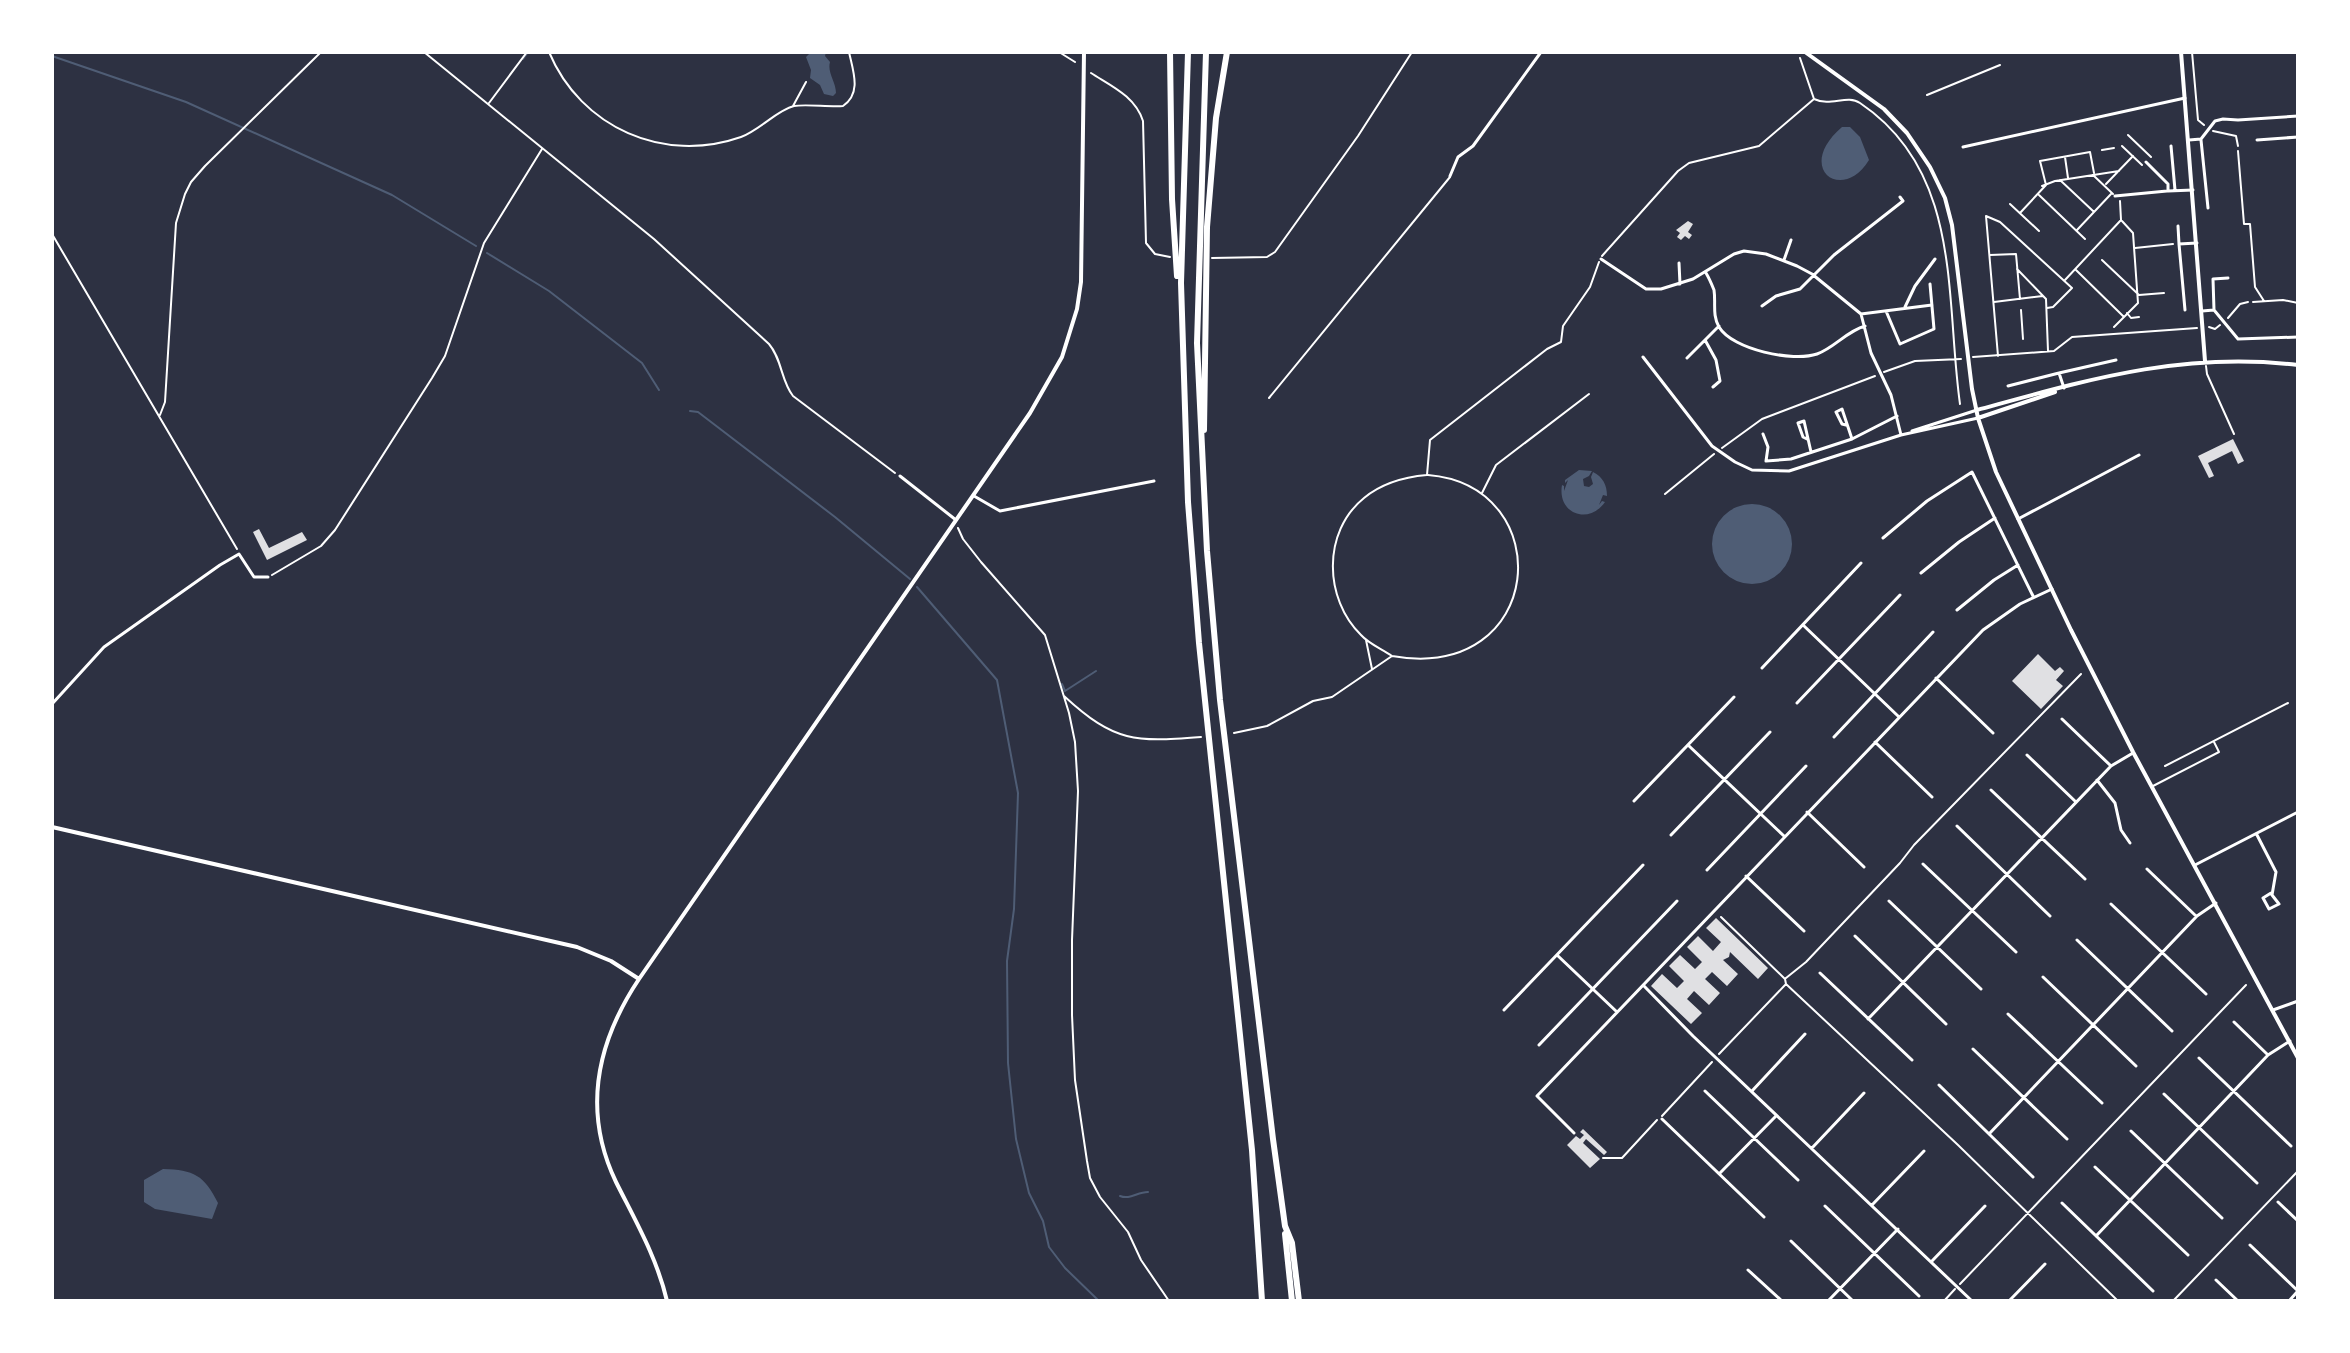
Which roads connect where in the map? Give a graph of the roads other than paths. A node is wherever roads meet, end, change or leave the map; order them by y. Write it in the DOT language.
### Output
graph roads {
  1 [pos="1084,52"];
  2 [pos="1170,52"];
  3 [pos="1188,52"];
  4 [pos="1206,52"];
  5 [pos="1227,52"];
  6 [pos="1541,52"];
  7 [pos="1805,52"];
  8 [pos="2181,52"];
  9 [pos="2185,98"];
  10 [pos="2298,116"];
  11 [pos="2298,137"];
  12 [pos="2201,139"];
  13 [pos="2189,140"];
  14 [pos="2257,140"];
  15 [pos="2171,146"];
  16 [pos="1963,147"];
  17 [pos="2144,164"];
  18 [pos="1450,176"];
  19 [pos="2175,190"];
  20 [pos="2193,190"];
  21 [pos="2168,191"];
  22 [pos="2113,194"];
  23 [pos="1900,197"];
  24 [pos="2208,208"];
  25 [pos="2178,226"];
  26 [pos="1791,240"];
  27 [pos="2197,243"];
  28 [pos="2179,244"];
  29 [pos="1601,259"];
  30 [pos="1935,259"];
  31 [pos="1784,260"];
  32 [pos="1679,263"];
  33 [pos="1613,267"];
  34 [pos="1609,272"];
  35 [pos="1706,273"];
  36 [pos="1812,274"];
  37 [pos="2228,278"];
  38 [pos="1680,284"];
  39 [pos="1930,284"];
  40 [pos="1932,305"];
  41 [pos="1762,306"];
  42 [pos="1907,308"];
  43 [pos="2185,310"];
  44 [pos="2214,310"];
  45 [pos="1886,311"];
  46 [pos="2202,311"];
  47 [pos="1861,314"];
  48 [pos="1719,326"];
  49 [pos="1865,326"];
  50 [pos="1181,333"];
  51 [pos="2298,337"];
  52 [pos="1705,340"];
  53 [pos="1643,357"];
  54 [pos="1687,358"];
  55 [pos="2116,360"];
  56 [pos="2205,361"];
  57 [pos="2298,365"];
  58 [pos="2059,373"];
  59 [pos="2008,386"];
  60 [pos="1713,387"];
  61 [pos="2064,388"];
  62 [pos="1269,398"];
  63 [pos="1977,410"];
  64 [pos="1897,416"];
  65 [pos="1978,418"];
  66 [pos="1846,425"];
  67 [pos="1763,434"];
  68 [pos="2234,434"];
  69 [pos="1901,435"];
  70 [pos="1807,439"];
  71 [pos="1852,439"];
  72 [pos="1811,452"];
  73 [pos="2139,455"];
  74 [pos="1202,465"];
  75 [pos="900,476"];
  76 [pos="1154,481"];
  77 [pos="974,496"];
  78 [pos="1995,518"];
  79 [pos="2018,519"];
  80 [pos="955,522"];
  81 [pos="1883,538"];
  82 [pos="1861,563"];
  83 [pos="2018,565"];
  84 [pos="1921,573"];
  85 [pos="268,577"];
  86 [pos="2052,589"];
  87 [pos="1900,595"];
  88 [pos="2033,597"];
  89 [pos="1957,610"];
  90 [pos="1803,625"];
  91 [pos="1933,632"];
  92 [pos="1839,660"];
  93 [pos="1762,668"];
  94 [pos="1936,678"];
  95 [pos="1875,694"];
  96 [pos="1734,697"];
  97 [pos="1797,703"];
  98 [pos="2288,703"];
  99 [pos="52,704"];
  100 [pos="1899,717"];
  101 [pos="2062,719"];
  102 [pos="1770,732"];
  103 [pos="1993,733"];
  104 [pos="1834,737"];
  105 [pos="2214,741"];
  106 [pos="1875,742"];
  107 [pos="1688,745"];
  108 [pos="2133,752"];
  109 [pos="2027,755"];
  110 [pos="1806,766"];
  111 [pos="2111,766"];
  112 [pos="2165,766"];
  113 [pos="1724,780"];
  114 [pos="2097,780"];
  115 [pos="2152,786"];
  116 [pos="1991,790"];
  117 [pos="1932,797"];
  118 [pos="1634,801"];
  119 [pos="2076,802"];
  120 [pos="1807,812"];
  121 [pos="2298,812"];
  122 [pos="1760,814"];
  123 [pos="1957,826"];
  124 [pos="52,827"];
  125 [pos="2256,833"];
  126 [pos="1671,835"];
  127 [pos="1784,837"];
  128 [pos="2042,838"];
  129 [pos="2130,843"];
  130 [pos="1923,864"];
  131 [pos="1643,865"];
  132 [pos="2195,865"];
  133 [pos="1864,867"];
  134 [pos="2147,869"];
  135 [pos="1707,870"];
  136 [pos="2007,874"];
  137 [pos="1746,876"];
  138 [pos="2085,879"];
  139 [pos="2272,895"];
  140 [pos="1677,901"];
  141 [pos="1889,901"];
  142 [pos="2216,903"];
  143 [pos="2111,904"];
  144 [pos="1972,910"];
  145 [pos="2050,916"];
  146 [pos="2197,916"];
  147 [pos="1804,931"];
  148 [pos="1855,936"];
  149 [pos="2077,940"];
  150 [pos="1937,947"];
  151 [pos="2016,952"];
  152 [pos="2163,953"];
  153 [pos="1557,955"];
  154 [pos="1820,973"];
  155 [pos="2043,977"];
  156 [pos="639,979"];
  157 [pos="1903,983"];
  158 [pos="1644,986"];
  159 [pos="1593,989"];
  160 [pos="1981,989"];
  161 [pos="2128,989"];
  162 [pos="2206,994"];
  163 [pos="2298,1001"];
  164 [pos="1504,1010"];
  165 [pos="2273,1010"];
  166 [pos="1617,1012"];
  167 [pos="2008,1014"];
  168 [pos="1868,1019"];
  169 [pos="2234,1022"];
  170 [pos="1946,1024"];
  171 [pos="2093,1026"];
  172 [pos="2172,1031"];
  173 [pos="1805,1034"];
  174 [pos="2290,1041"];
  175 [pos="1539,1045"];
  176 [pos="1973,1049"];
  177 [pos="2268,1055"];
  178 [pos="2199,1058"];
  179 [pos="2298,1058"];
  180 [pos="1912,1060"];
  181 [pos="2058,1062"];
  182 [pos="2136,1066"];
  183 [pos="1939,1085"];
  184 [pos="2234,1090"];
  185 [pos="1705,1091"];
  186 [pos="1752,1091"];
  187 [pos="1864,1093"];
  188 [pos="2164,1094"];
  189 [pos="2024,1098"];
  190 [pos="2102,1103"];
  191 [pos="1777,1114"];
  192 [pos="1662,1119"];
  193 [pos="2199,1128"];
  194 [pos="2131,1131"];
  195 [pos="1574,1133"];
  196 [pos="1989,1134"];
  197 [pos="1754,1137"];
  198 [pos="2067,1139"];
  199 [pos="2291,1146"];
  200 [pos="1812,1148"];
  201 [pos="1924,1151"];
  202 [pos="2165,1164"];
  203 [pos="2095,1167"];
  204 [pos="1720,1173"];
  205 [pos="2033,1177"];
  206 [pos="1798,1180"];
  207 [pos="2257,1183"];
  208 [pos="2130,1200"];
  209 [pos="2278,1202"];
  210 [pos="2062,1203"];
  211 [pos="1872,1205"];
  212 [pos="1825,1206"];
  213 [pos="1985,1206"];
  214 [pos="1764,1217"];
  215 [pos="2222,1218"];
  216 [pos="2298,1221"];
  217 [pos="1285,1226"];
  218 [pos="1898,1229"];
  219 [pos="2096,1236"];
  220 [pos="1791,1241"];
  221 [pos="2250,1245"];
  222 [pos="1875,1252"];
  223 [pos="2188,1255"];
  224 [pos="1932,1262"];
  225 [pos="2045,1264"];
  226 [pos="1748,1270"];
  227 [pos="2216,1280"];
  228 [pos="1841,1288"];
  229 [pos="2153,1291"];
  230 [pos="2298,1292"];
  231 [pos="1919,1296"];
  232 [pos="667,1301"];
  233 [pos="1262,1301"];
  234 [pos="1292,1301"];
  235 [pos="1299,1301"];
  236 [pos="1782,1301"];
  237 [pos="1828,1301"];
  238 [pos="1853,1301"];
  239 [pos="1972,1301"];
  240 [pos="2009,1301"];
  241 [pos="2238,1301"];
  242 [pos="2289,1301"];
  1 -- 77 [label="street"];
  2 -- 50 [label="highway"];
  3 -- 50 [label="highway"];
  4 -- 74 [label="highway"];
  5 -- 74 [label="highway"];
  6 -- 18 [label="street"];
  7 -- 63 [label="street"];
  8 -- 9 [label="street"];
  9 -- 13 [label="street"];
  9 -- 16 [label="street"];
  10 -- 12 [label="street"];
  11 -- 14 [label="street"];
  12 -- 13 [label="street"];
  12 -- 24 [label="street"];
  13 -- 20 [label="street"];
  15 -- 19 [label="street"];
  17 -- 21 [label="street"];
  18 -- 62 [label="lane"];
  19 -- 20 [label="street"];
  19 -- 21 [label="street"];
  20 -- 27 [label="street"];
  21 -- 22 [label="street"];
  23 -- 36 [label="street"];
  25 -- 28 [label="street"];
  26 -- 31 [label="street"];
  27 -- 28 [label="street"];
  27 -- 46 [label="street"];
  28 -- 43 [label="street"];
  29 -- 33 [label="street"];
  30 -- 42 [label="street"];
  31 -- 35 [label="street"];
  31 -- 36 [label="street"];
  32 -- 38 [label="street"];
  33 -- 34 [label="street"];
  33 -- 38 [label="street"];
  35 -- 38 [label="street"];
  35 -- 48 [label="street"];
  36 -- 41 [label="street"];
  36 -- 47 [label="street"];
  37 -- 44 [label="street"];
  39 -- 40 [label="street"];
  40 -- 42 [label="street"];
  40 -- 45 [label="street"];
  42 -- 45 [label="street"];
  44 -- 46 [label="street"];
  44 -- 51 [label="street"];
  45 -- 47 [label="street"];
  46 -- 56 [label="street"];
  47 -- 49 [label="street"];
  48 -- 49 [label="street"];
  48 -- 52 [label="street"];
  49 -- 64 [label="street"];
  50 -- 233 [label="highway"];
  52 -- 54 [label="street"];
  52 -- 60 [label="street"];
  53 -- 69 [label="street"];
  55 -- 58 [label="street"];
  56 -- 57 [label="street"];
  56 -- 61 [label="street"];
  56 -- 68 [label="lane"];
  58 -- 59 [label="street"];
  58 -- 61 [label="street"];
  61 -- 63 [label="street"];
  61 -- 65 [label="street"];
  63 -- 65 [label="street"];
  63 -- 69 [label="street"];
  64 -- 69 [label="street"];
  64 -- 71 [label="street"];
  65 -- 69 [label="street"];
  65 -- 79 [label="street"];
  66 -- 71 [label="street"];
  67 -- 72 [label="street"];
  70 -- 72 [label="street"];
  71 -- 72 [label="street"];
  73 -- 79 [label="street"];
  74 -- 217 [label="highway"];
  75 -- 80 [label="street"];
  76 -- 77 [label="street"];
  77 -- 80 [label="street"];
  78 -- 81 [label="street"];
  78 -- 83 [label="street"];
  78 -- 84 [label="street"];
  79 -- 86 [label="street"];
  80 -- 156 [label="street"];
  82 -- 90 [label="street"];
  83 -- 88 [label="street"];
  83 -- 89 [label="street"];
  85 -- 99 [label="street"];
  86 -- 88 [label="street"];
  86 -- 108 [label="street"];
  87 -- 92 [label="street"];
  88 -- 94 [label="street"];
  90 -- 92 [label="street"];
  90 -- 93 [label="street"];
  91 -- 95 [label="street"];
  92 -- 95 [label="street"];
  92 -- 97 [label="street"];
  94 -- 100 [label="street"];
  94 -- 103 [label="street"];
  95 -- 100 [label="street"];
  95 -- 104 [label="street"];
  96 -- 107 [label="street"];
  98 -- 105 [label="lane"];
  100 -- 106 [label="street"];
  101 -- 111 [label="street"];
  102 -- 113 [label="street"];
  105 -- 112 [label="lane"];
  105 -- 115 [label="lane"];
  106 -- 117 [label="street"];
  106 -- 120 [label="street"];
  107 -- 113 [label="street"];
  107 -- 118 [label="street"];
  108 -- 111 [label="street"];
  108 -- 115 [label="street"];
  109 -- 119 [label="street"];
  110 -- 122 [label="street"];
  111 -- 114 [label="street"];
  113 -- 122 [label="street"];
  113 -- 126 [label="street"];
  114 -- 119 [label="street"];
  114 -- 129 [label="street"];
  115 -- 132 [label="street"];
  116 -- 128 [label="street"];
  119 -- 128 [label="street"];
  120 -- 127 [label="street"];
  120 -- 133 [label="street"];
  121 -- 125 [label="street"];
  122 -- 127 [label="street"];
  122 -- 135 [label="street"];
  123 -- 136 [label="street"];
  124 -- 156 [label="street"];
  125 -- 132 [label="street"];
  125 -- 139 [label="street"];
  127 -- 137 [label="street"];
  128 -- 136 [label="street"];
  128 -- 138 [label="street"];
  130 -- 144 [label="street"];
  131 -- 153 [label="street"];
  132 -- 142 [label="street"];
  134 -- 146 [label="street"];
  136 -- 144 [label="street"];
  136 -- 145 [label="street"];
  137 -- 147 [label="street"];
  137 -- 158 [label="street"];
  140 -- 159 [label="street"];
  141 -- 150 [label="street"];
  142 -- 146 [label="street"];
  142 -- 165 [label="street"];
  143 -- 152 [label="street"];
  144 -- 150 [label="street"];
  144 -- 151 [label="street"];
  146 -- 152 [label="street"];
  148 -- 157 [label="street"];
  149 -- 161 [label="street"];
  150 -- 157 [label="street"];
  150 -- 160 [label="street"];
  152 -- 161 [label="street"];
  152 -- 162 [label="street"];
  153 -- 159 [label="street"];
  153 -- 164 [label="street"];
  154 -- 168 [label="street"];
  155 -- 171 [label="street"];
  156 -- 232 [label="street"];
  157 -- 168 [label="street"];
  157 -- 170 [label="street"];
  158 -- 166 [label="street"];
  158 -- 186 [label="street"];
  159 -- 166 [label="street"];
  159 -- 175 [label="street"];
  161 -- 171 [label="street"];
  161 -- 172 [label="street"];
  163 -- 165 [label="street"];
  165 -- 174 [label="street"];
  166 -- 195 [label="street"];
  167 -- 181 [label="street"];
  168 -- 180 [label="street"];
  169 -- 177 [label="street"];
  171 -- 181 [label="street"];
  171 -- 182 [label="street"];
  173 -- 186 [label="street"];
  174 -- 177 [label="street"];
  174 -- 179 [label="street"];
  176 -- 189 [label="street"];
  177 -- 184 [label="street"];
  178 -- 184 [label="street"];
  181 -- 189 [label="street"];
  181 -- 190 [label="street"];
  183 -- 196 [label="street"];
  184 -- 193 [label="street"];
  184 -- 199 [label="street"];
  185 -- 197 [label="street"];
  186 -- 191 [label="street"];
  187 -- 200 [label="street"];
  188 -- 193 [label="street"];
  189 -- 196 [label="street"];
  189 -- 198 [label="street"];
  191 -- 197 [label="street"];
  191 -- 200 [label="street"];
  192 -- 204 [label="street"];
  193 -- 202 [label="street"];
  193 -- 207 [label="street"];
  194 -- 202 [label="street"];
  196 -- 205 [label="street"];
  197 -- 204 [label="street"];
  197 -- 206 [label="street"];
  200 -- 211 [label="street"];
  201 -- 211 [label="street"];
  202 -- 208 [label="street"];
  202 -- 215 [label="street"];
  203 -- 208 [label="street"];
  204 -- 214 [label="street"];
  208 -- 219 [label="street"];
  208 -- 223 [label="street"];
  209 -- 216 [label="street"];
  210 -- 219 [label="street"];
  211 -- 218 [label="street"];
  212 -- 222 [label="street"];
  213 -- 224 [label="street"];
  217 -- 234 [label="highway"];
  217 -- 235 [label="highway"];
  218 -- 222 [label="street"];
  218 -- 224 [label="street"];
  219 -- 229 [label="street"];
  220 -- 228 [label="street"];
  221 -- 230 [label="street"];
  222 -- 228 [label="street"];
  222 -- 231 [label="street"];
  224 -- 239 [label="street"];
  225 -- 240 [label="street"];
  226 -- 236 [label="street"];
  227 -- 241 [label="street"];
  228 -- 237 [label="street"];
  228 -- 238 [label="street"];
  230 -- 242 [label="street"];
}
